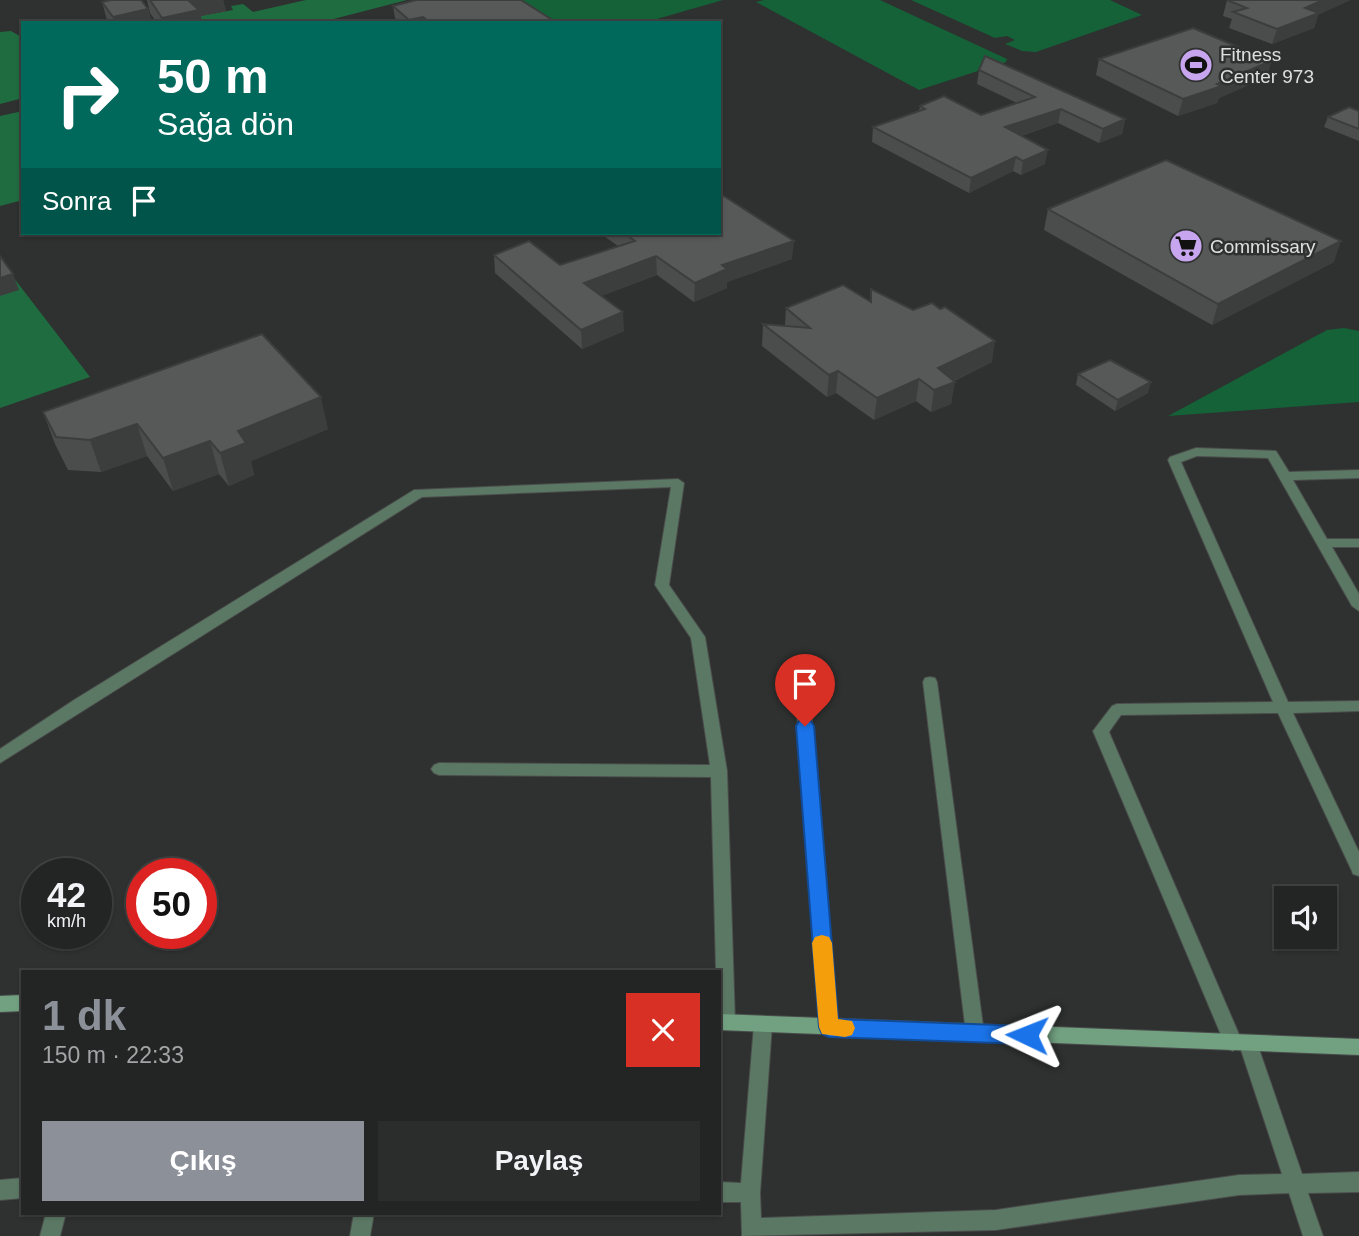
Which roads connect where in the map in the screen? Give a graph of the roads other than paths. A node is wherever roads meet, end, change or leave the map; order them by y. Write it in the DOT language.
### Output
graph roads {
  1 [pos="1359,474"];
  2 [pos="1284,475"];
  3 [pos="1323,543"];
  4 [pos="1359,543"];
  5 [pos="1359,606"];
  6 [pos="930,682"];
  7 [pos="803,698"];
  8 [pos="1359,706"];
  9 [pos="1283,707"];
  10 [pos="0,757"];
  11 [pos="439,769"];
  12 [pos="719,771"];
  13 [pos="1359,869"];
  14 [pos="21,1003"];
  15 [pos="0,1004"];
  16 [pos="723,1022"];
  17 [pos="763,1025"];
  18 [pos="829,1027"];
  19 [pos="975,1033"];
  20 [pos="1240,1043"];
  21 [pos="1359,1047"];
  22 [pos="1359,1182"];
  23 [pos="1294,1184"];
  24 [pos="21,1188"];
  25 [pos="0,1190"];
  26 [pos="721,1192"];
  27 [pos="750,1193"];
  28 [pos="55,1215"];
  29 [pos="364,1215"];
  30 [pos="752,1232"];
  31 [pos="50,1236"];
  32 [pos="360,1236"];
  33 [pos="1312,1236"];
  1 -- 2 [label="street"];
  2 -- 3 [label="street"];
  2 -- 9 [label="street"];
  3 -- 4 [label="street"];
  3 -- 5 [label="street"];
  6 -- 19 [label="street"];
  7 -- 18 [label="street"];
  8 -- 9 [label="street"];
  9 -- 13 [label="street"];
  9 -- 20 [label="street"];
  10 -- 12 [label="street"];
  11 -- 12 [label="street"];
  12 -- 16 [label="street"];
  14 -- 15 [label="main road"];
  16 -- 17 [label="main road"];
  17 -- 18 [label="main road"];
  17 -- 27 [label="street"];
  18 -- 19 [label="main road"];
  19 -- 20 [label="main road"];
  20 -- 21 [label="main road"];
  20 -- 23 [label="street"];
  22 -- 23 [label="street"];
  23 -- 30 [label="street"];
  23 -- 33 [label="street"];
  24 -- 25 [label="street"];
  26 -- 27 [label="street"];
  27 -- 30 [label="street"];
  28 -- 31 [label="street"];
  29 -- 32 [label="street"];
}
